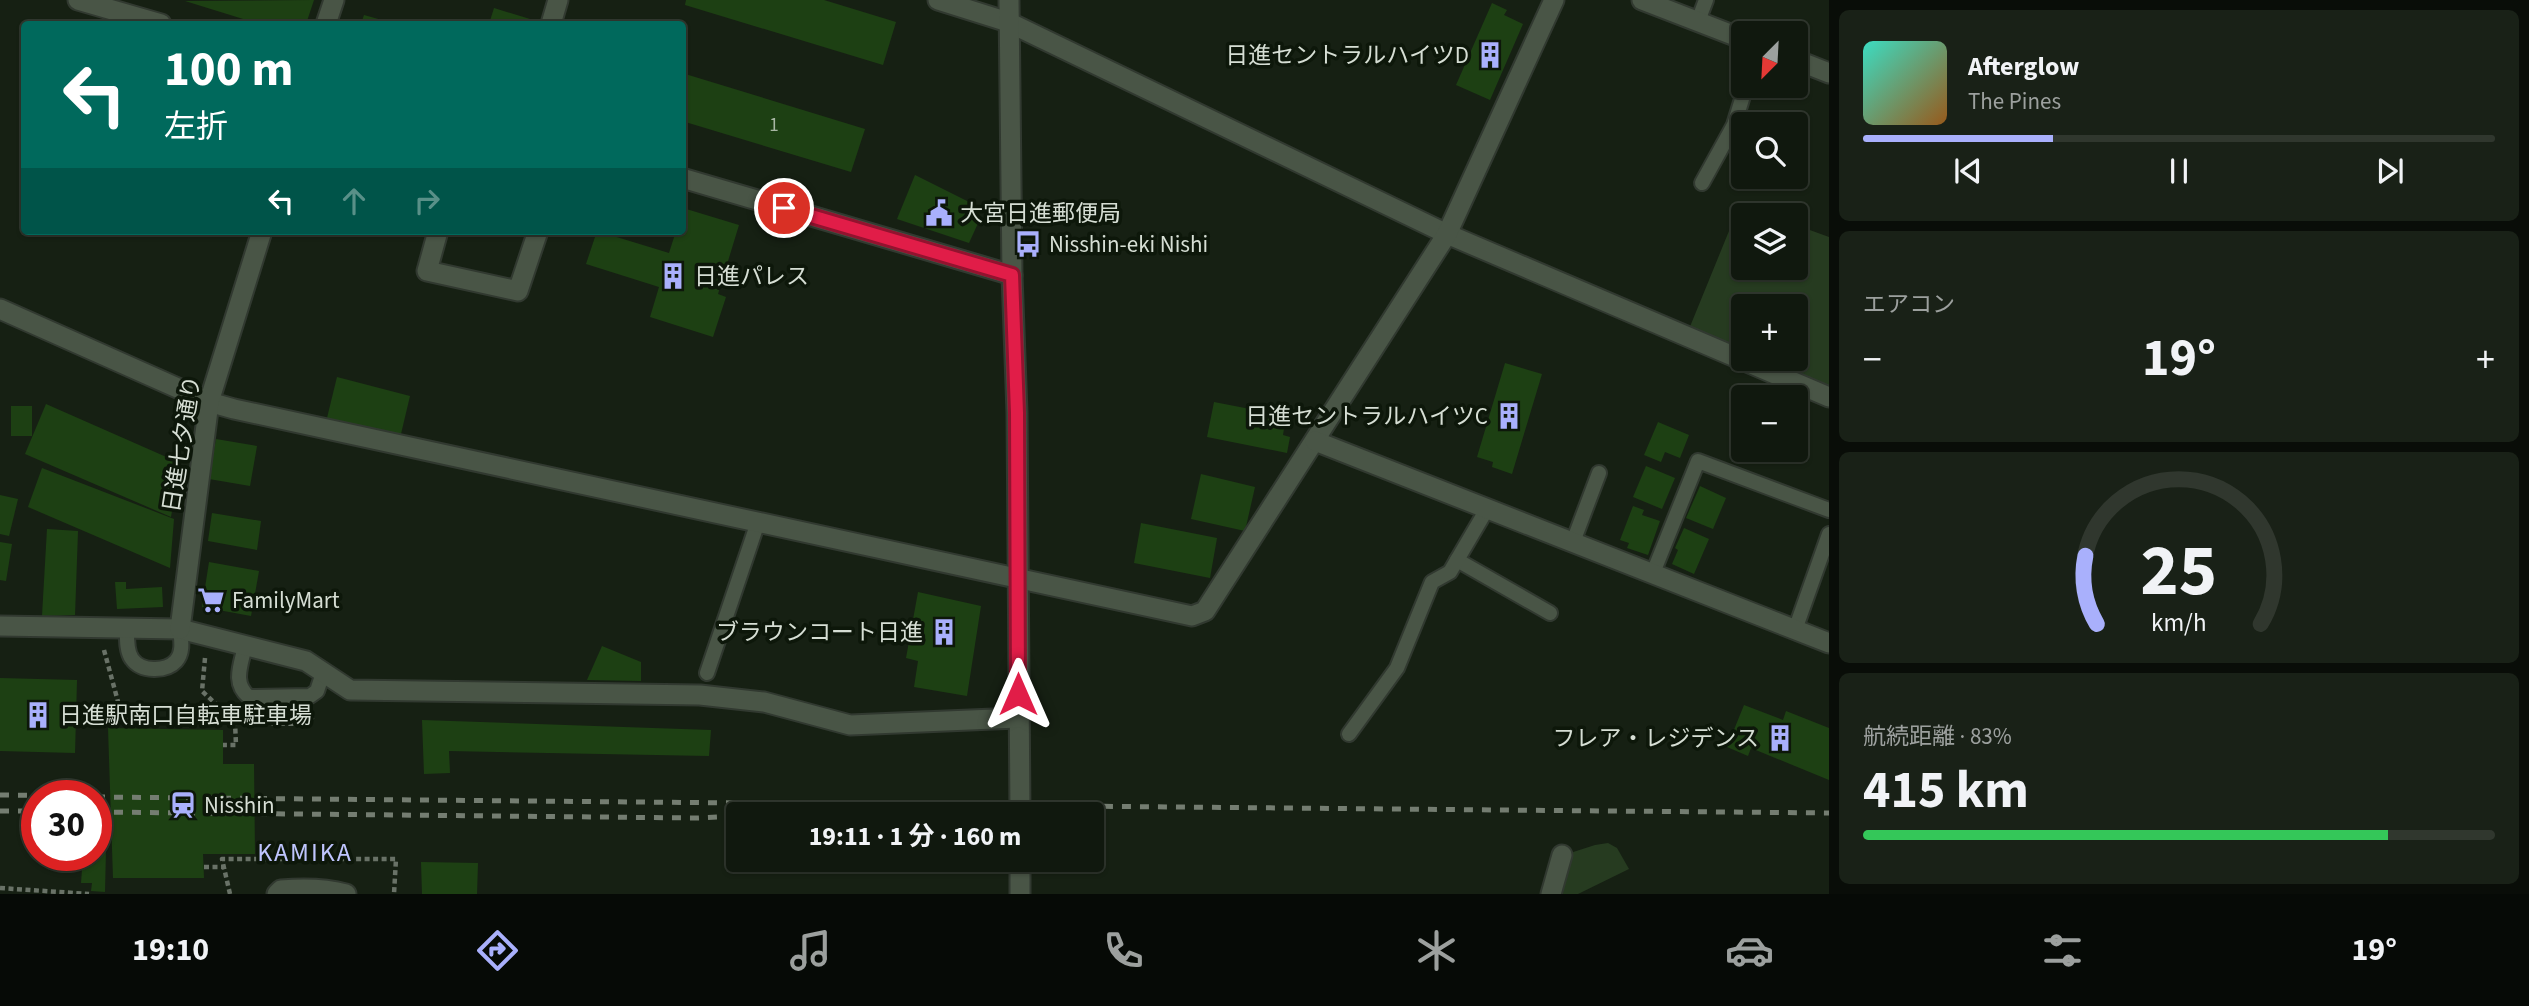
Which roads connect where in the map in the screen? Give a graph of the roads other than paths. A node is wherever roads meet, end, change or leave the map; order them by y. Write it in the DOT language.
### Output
graph roads {
  1 [pos="78,0"];
  2 [pos="334,0"];
  3 [pos="558,0"];
  4 [pos="939,0"];
  5 [pos="1009,0"];
  6 [pos="1554,0"];
  7 [pos="1642,0"];
  8 [pos="1706,0"];
  9 [pos="151,21"];
  10 [pos="328,21"];
  11 [pos="552,21"];
  12 [pos="1698,21"];
  13 [pos="1008,22"];
  14 [pos="1731,34"];
  15 [pos="1808,65"];
  16 [pos="1829,73"];
  17 [pos="1742,98"];
  18 [pos="686,179"];
  19 [pos="1702,183"];
  20 [pos="1447,234"];
  21 [pos="261,235"];
  22 [pos="437,235"];
  23 [pos="537,235"];
  24 [pos="1012,275"];
  25 [pos="0,309"];
  26 [pos="1829,397"];
  27 [pos="209,402"];
  28 [pos="1315,441"];
  29 [pos="1599,472"];
  30 [pos="1487,509"];
  31 [pos="1829,510"];
  32 [pos="758,522"];
  33 [pos="1829,534"];
  34 [pos="1573,542"];
  35 [pos="1457,560"];
  36 [pos="1653,573"];
  37 [pos="1017,578"];
  38 [pos="1550,613"];
  39 [pos="0,626"];
  40 [pos="127,627"];
  41 [pos="180,628"];
  42 [pos="1795,630"];
  43 [pos="1829,643"];
  44 [pos="245,646"];
  45 [pos="323,673"];
  46 [pos="707,673"];
  47 [pos="1018,718"];
  48 [pos="1349,734"];
  49 [pos="1020,802"];
  50 [pos="1562,855"];
  51 [pos="1020,872"];
  52 [pos="277,894"];
  53 [pos="346,894"];
  54 [pos="1020,894"];
  55 [pos="1550,894"];
  1 -- 9 [label="street"];
  2 -- 10 [label="street"];
  3 -- 11 [label="street"];
  4 -- 13 [label="street"];
  5 -- 13 [label="street"];
  6 -- 20 [label="street"];
  7 -- 12 [label="street"];
  8 -- 12 [label="lane"];
  12 -- 14 [label="street"];
  13 -- 20 [label="street"];
  13 -- 24 [label="street"];
  15 -- 16 [label="street"];
  17 -- 19 [label="lane"];
  18 -- 24 [label="street"];
  20 -- 26 [label="street"];
  20 -- 28 [label="street"];
  21 -- 27 [label="street, 日進七夕通り"];
  22 -- 23 [label="street"];
  24 -- 37 [label="street"];
  25 -- 27 [label="street"];
  27 -- 32 [label="street"];
  27 -- 41 [label="street, 日進七夕通り"];
  28 -- 30 [label="street"];
  28 -- 37 [label="street"];
  29 -- 34 [label="lane"];
  30 -- 34 [label="street"];
  30 -- 35 [label="lane"];
  31 -- 36 [label="lane"];
  32 -- 37 [label="street"];
  32 -- 46 [label="lane"];
  33 -- 42 [label="lane"];
  34 -- 36 [label="street"];
  35 -- 38 [label="lane"];
  35 -- 48 [label="lane"];
  36 -- 42 [label="street"];
  37 -- 47 [label="street"];
  39 -- 40 [label="street"];
  40 -- 41 [label="street"];
  40 -- 41 [label="lane"];
  41 -- 44 [label="street"];
  42 -- 43 [label="street"];
  44 -- 45 [label="street"];
  44 -- 45 [label="lane"];
  45 -- 47 [label="street"];
  47 -- 49 [label="street"];
  50 -- 55 [label="street"];
  51 -- 54 [label="street"];
  52 -- 53 [label="street"];
}
